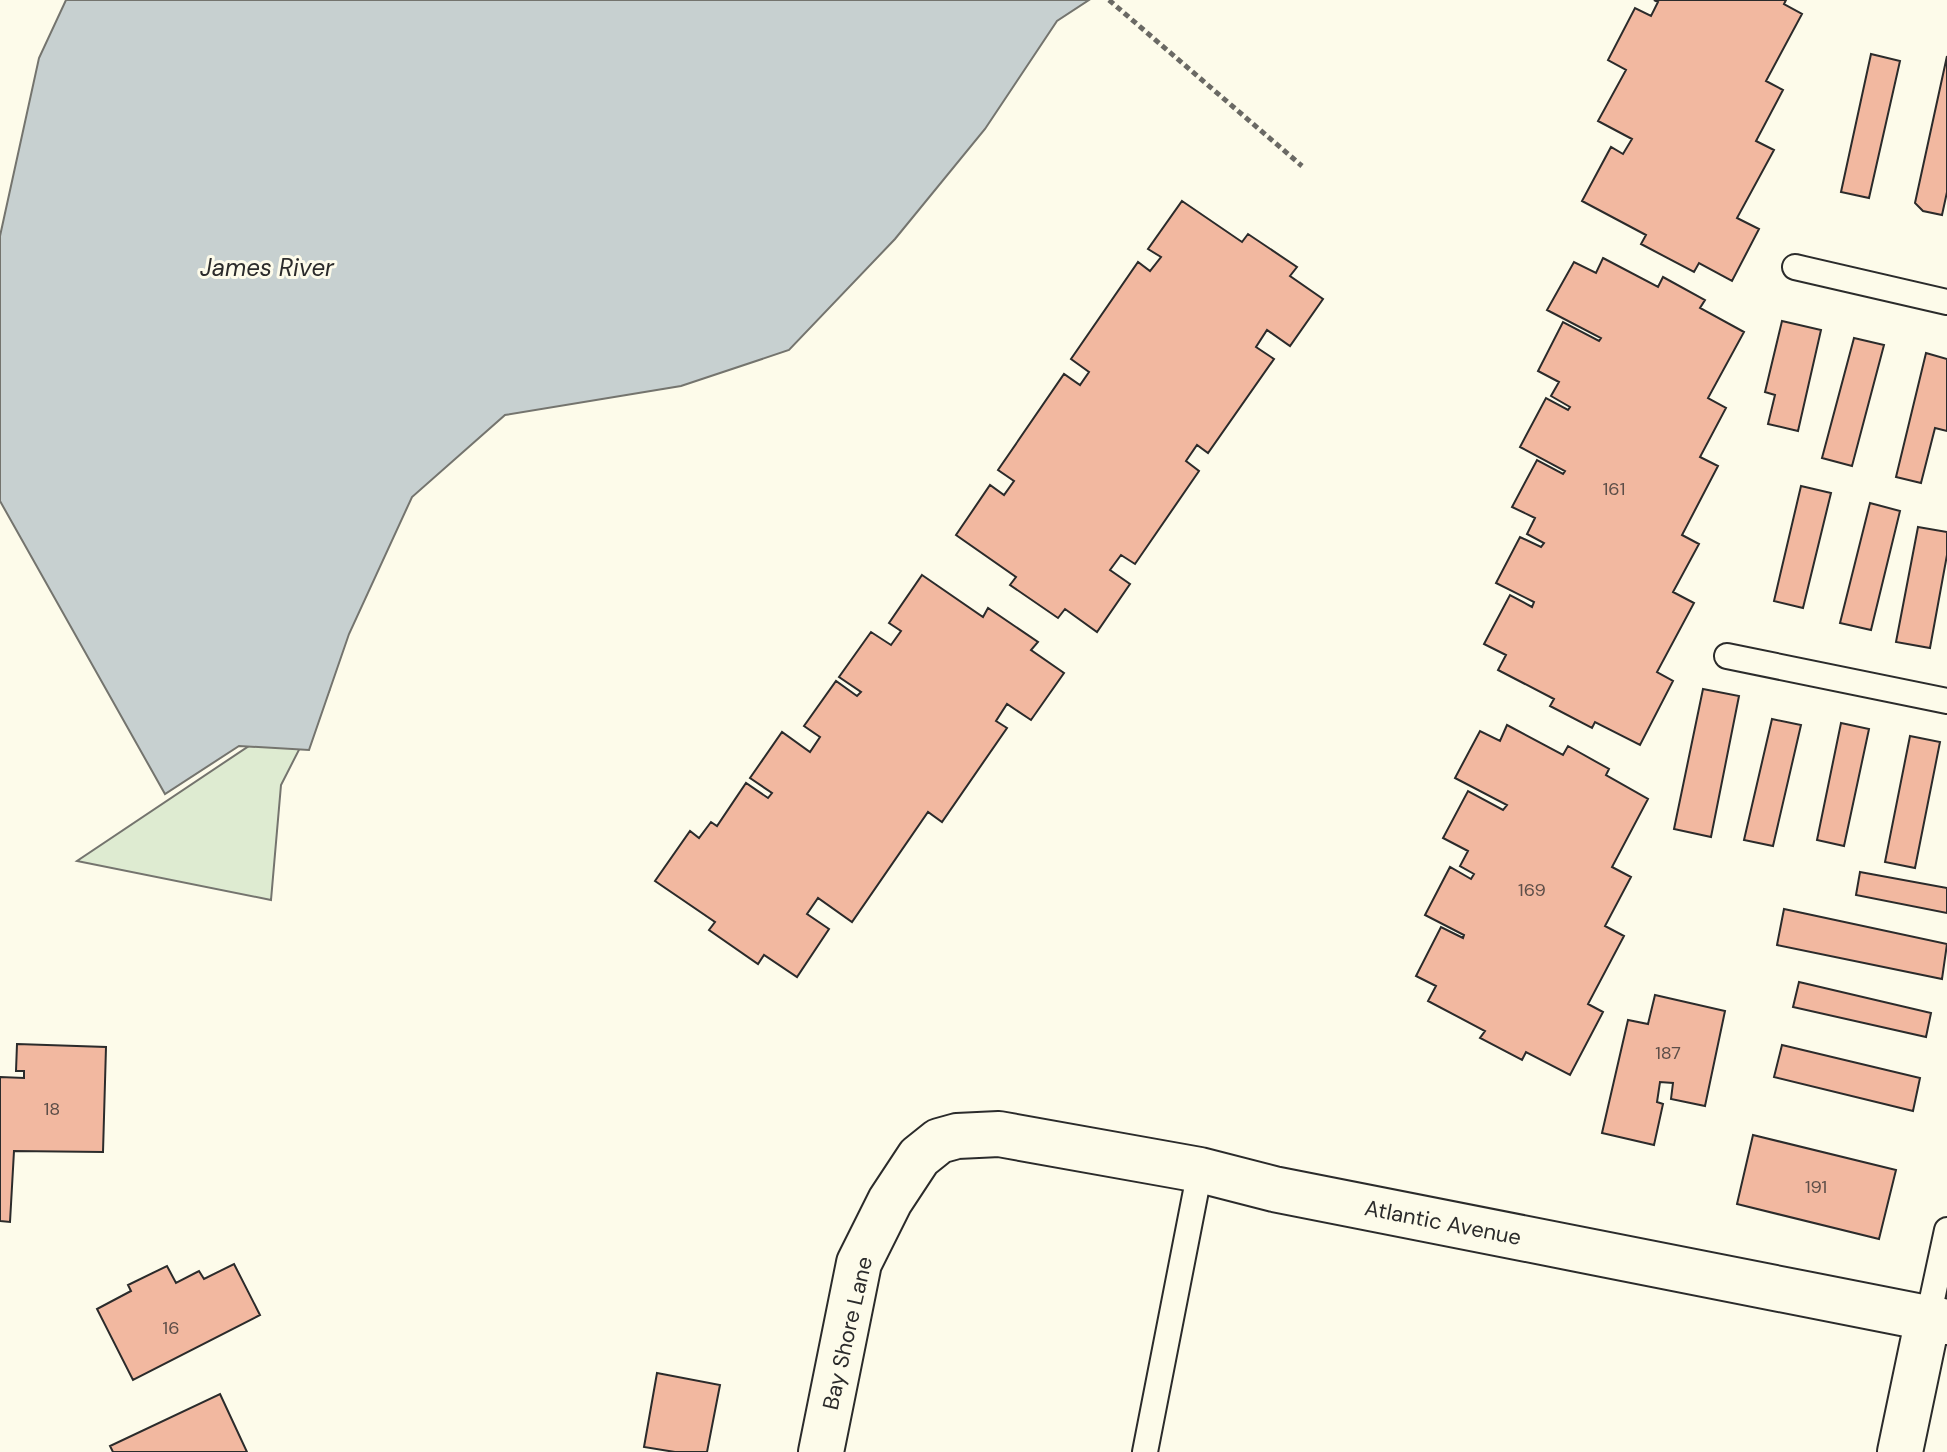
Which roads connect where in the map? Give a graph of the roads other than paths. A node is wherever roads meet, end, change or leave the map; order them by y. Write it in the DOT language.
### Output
graph roads {
  1 [pos="1795,267"];
  2 [pos="1947,302"];
  3 [pos="1727,656"];
  4 [pos="1947,701"];
  5 [pos="939,1141"];
  6 [pos="1200,1170"];
  7 [pos="1947,1230"];
  8 [pos="1938,1320"];
  9 [pos="821,1452"];
  10 [pos="1145,1452"];
  11 [pos="1900,1452"];
  1 -- 2 [label="lane"];
  3 -- 4 [label="lane"];
  5 -- 6 [label="street, Atlantic Avenue"];
  5 -- 9 [label="street, Bay Shore Lane"];
  6 -- 8 [label="street, Atlantic Avenue"];
  6 -- 10 [label="lane"];
  7 -- 8 [label="lane"];
  8 -- 11 [label="street"];
}
